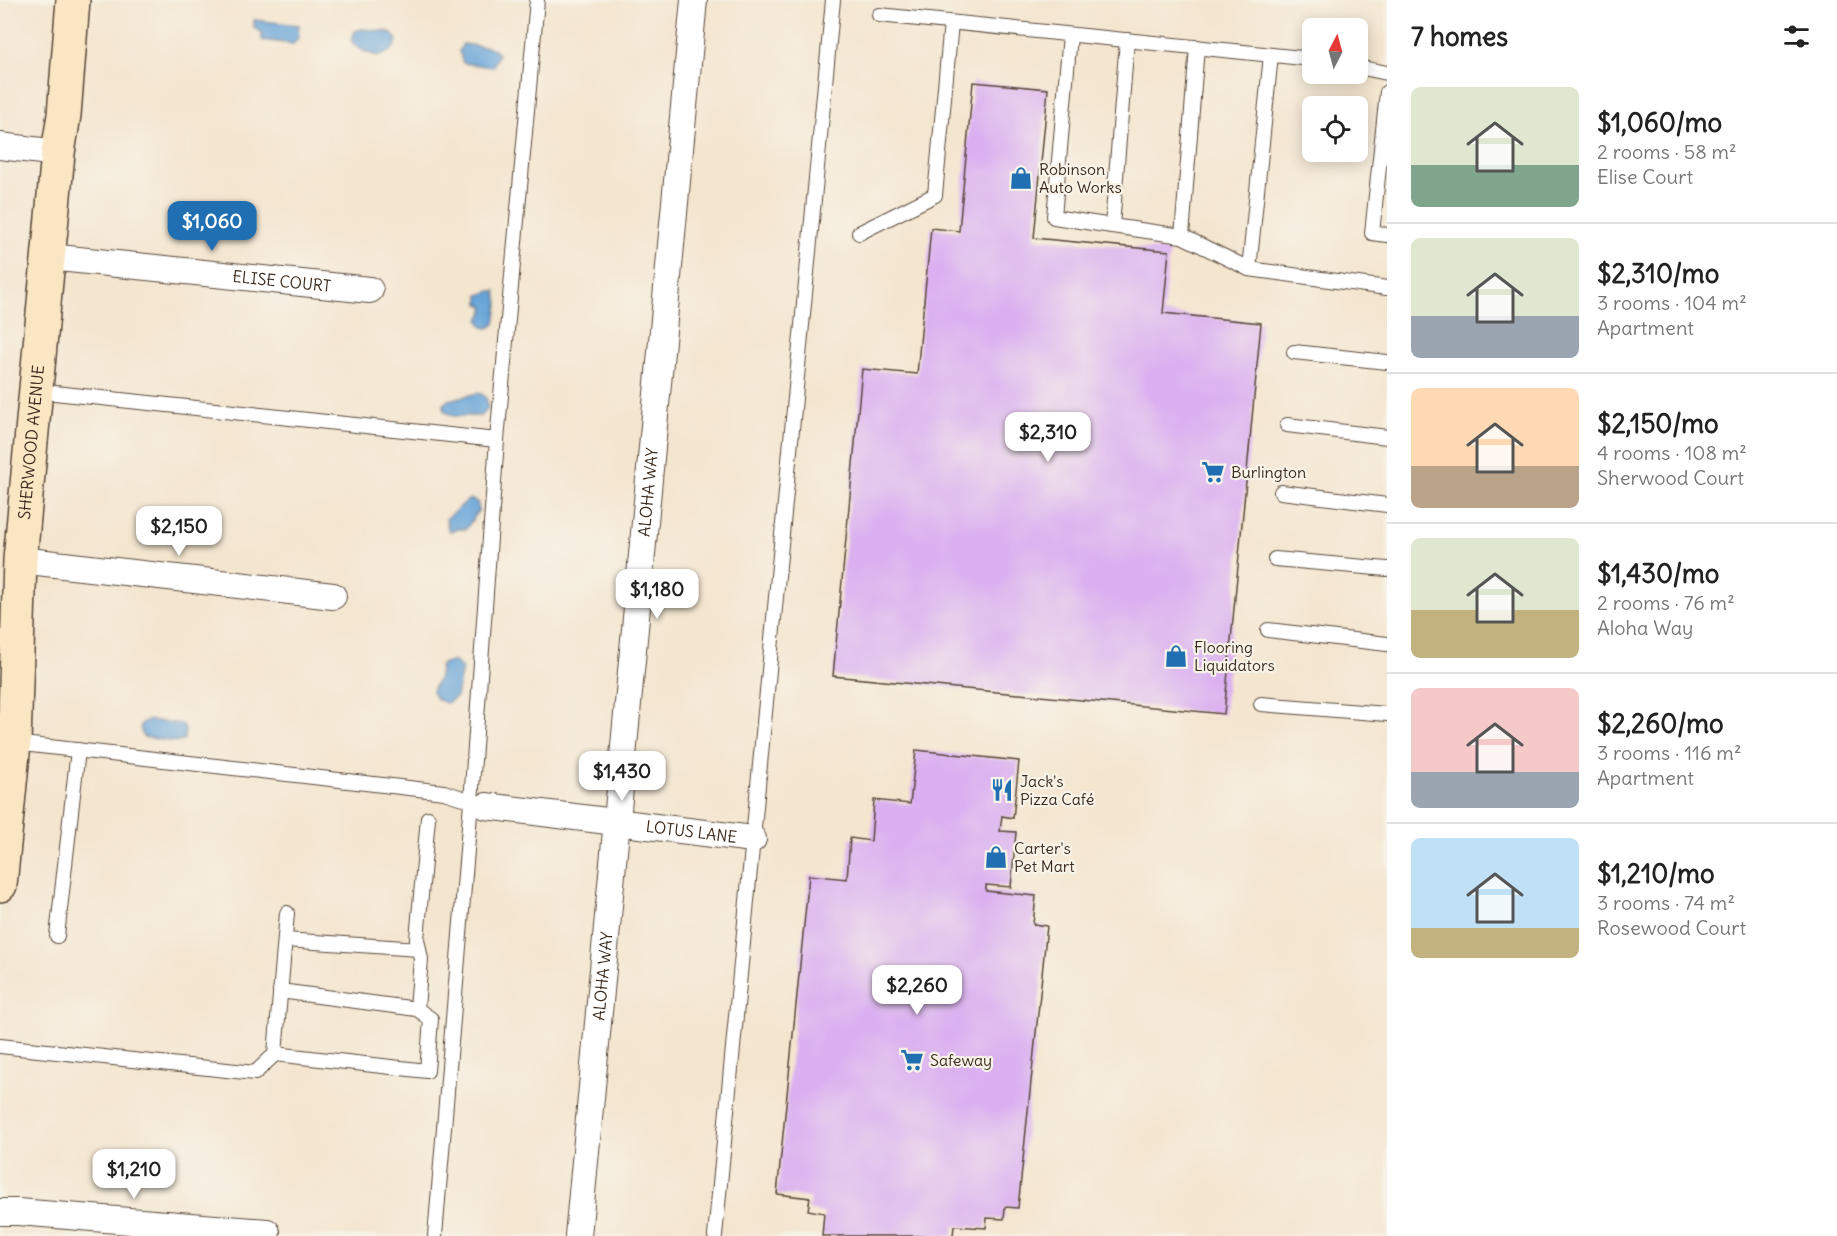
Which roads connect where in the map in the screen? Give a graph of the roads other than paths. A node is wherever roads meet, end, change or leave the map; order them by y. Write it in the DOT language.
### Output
graph roads {
  1 [pos="73,0"];
  2 [pos="537,0"];
  3 [pos="694,0"];
  4 [pos="833,0"];
  5 [pos="879,15"];
  6 [pos="951,23"];
  7 [pos="1070,35"];
  8 [pos="1127,40"];
  9 [pos="1197,47"];
  10 [pos="1271,55"];
  11 [pos="1302,58"];
  12 [pos="1368,69"];
  13 [pos="1387,73"];
  14 [pos="1387,92"];
  15 [pos="0,146"];
  16 [pos="58,153"];
  17 [pos="1382,192"];
  18 [pos="1112,226"];
  19 [pos="859,233"];
  20 [pos="1387,235"];
  21 [pos="1182,236"];
  22 [pos="50,257"];
  23 [pos="1249,268"];
  24 [pos="1387,288"];
  25 [pos="370,290"];
  26 [pos="1294,352"];
  27 [pos="1387,362"];
  28 [pos="36,391"];
  29 [pos="1287,426"];
  30 [pos="1387,437"];
  31 [pos="497,440"];
  32 [pos="1281,492"];
  33 [pos="1387,505"];
  34 [pos="1275,559"];
  35 [pos="20,560"];
  36 [pos="1387,569"];
  37 [pos="333,596"];
  38 [pos="1268,630"];
  39 [pos="1387,644"];
  40 [pos="1261,704"];
  41 [pos="1387,714"];
  42 [pos="14,743"];
  43 [pos="78,750"];
  44 [pos="478,804"];
  45 [pos="428,818"];
  46 [pos="615,823"];
  47 [pos="753,839"];
  48 [pos="0,885"];
  49 [pos="287,914"];
  50 [pos="57,936"];
  51 [pos="285,940"];
  52 [pos="419,949"];
  53 [pos="280,991"];
  54 [pos="417,1009"];
  55 [pos="0,1046"];
  56 [pos="275,1054"];
  57 [pos="0,1212"];
  58 [pos="267,1232"];
  59 [pos="435,1236"];
  60 [pos="578,1236"];
  61 [pos="715,1236"];
  1 -- 16 [label="street, SHERWOOD AVENUE"];
  2 -- 31 [label="lane"];
  3 -- 46 [label="street, ALOHA WAY"];
  4 -- 47 [label="lane"];
  5 -- 6 [label="lane"];
  6 -- 7 [label="lane"];
  6 -- 19 [label="lane"];
  7 -- 8 [label="lane"];
  7 -- 18 [label="lane"];
  8 -- 9 [label="lane"];
  8 -- 18 [label="lane"];
  9 -- 10 [label="lane"];
  9 -- 21 [label="lane"];
  10 -- 11 [label="lane"];
  10 -- 23 [label="lane"];
  12 -- 13 [label="lane"];
  14 -- 17 [label="lane"];
  15 -- 16 [label="street"];
  16 -- 22 [label="street, SHERWOOD AVENUE"];
  17 -- 20 [label="lane"];
  18 -- 21 [label="lane"];
  21 -- 23 [label="lane"];
  22 -- 25 [label="street, ELISE COURT"];
  22 -- 28 [label="street, SHERWOOD AVENUE"];
  23 -- 24 [label="lane"];
  26 -- 27 [label="lane"];
  28 -- 31 [label="lane"];
  28 -- 35 [label="street, SHERWOOD AVENUE"];
  29 -- 30 [label="lane"];
  31 -- 44 [label="lane"];
  32 -- 33 [label="lane"];
  34 -- 36 [label="lane"];
  35 -- 37 [label="street"];
  35 -- 42 [label="street, SHERWOOD AVENUE"];
  38 -- 39 [label="lane"];
  40 -- 41 [label="lane"];
  42 -- 43 [label="lane"];
  42 -- 48 [label="street, SHERWOOD AVENUE"];
  43 -- 44 [label="lane"];
  43 -- 50 [label="lane"];
  44 -- 46 [label="street, LOTUS LANE"];
  44 -- 59 [label="lane"];
  45 -- 52 [label="lane"];
  46 -- 47 [label="street, LOTUS LANE"];
  46 -- 60 [label="street, ALOHA WAY"];
  47 -- 61 [label="lane"];
  49 -- 51 [label="lane"];
  51 -- 52 [label="lane"];
  51 -- 53 [label="lane"];
  52 -- 54 [label="lane"];
  53 -- 54 [label="lane"];
  53 -- 56 [label="lane"];
  54 -- 56 [label="lane"];
  55 -- 56 [label="lane"];
  57 -- 58 [label="street"];
}
